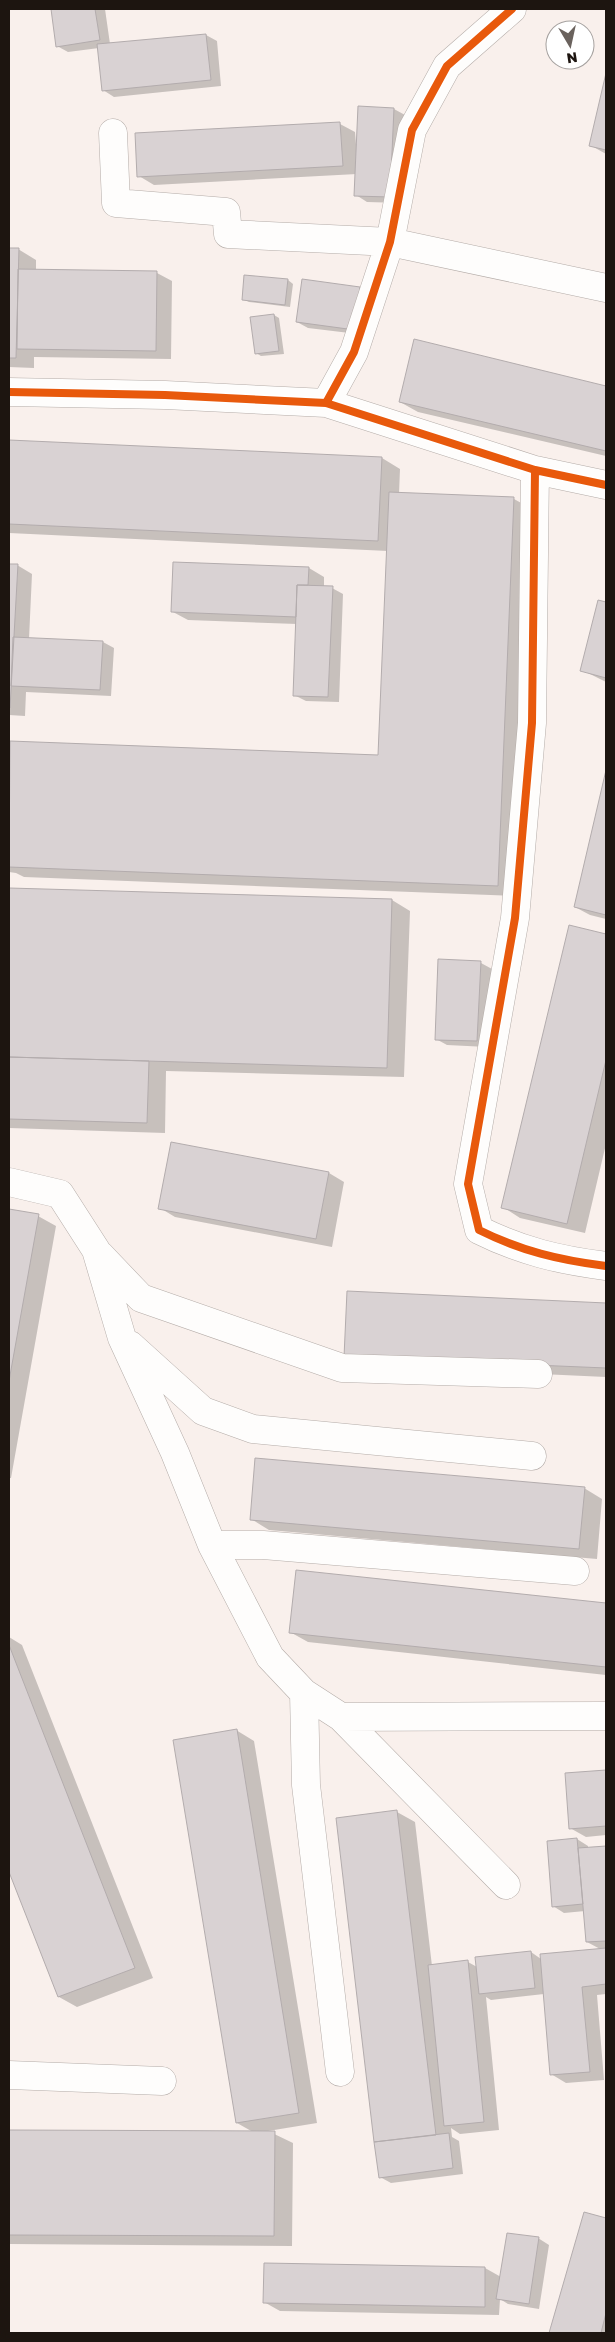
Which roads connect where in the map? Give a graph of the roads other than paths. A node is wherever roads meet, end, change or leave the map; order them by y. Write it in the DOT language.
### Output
graph roads {
  1 [pos="512,9"];
  2 [pos="113,134"];
  3 [pos="390,242"];
  4 [pos="606,288"];
  5 [pos="9,392"];
  6 [pos="326,403"];
  7 [pos="536,470"];
  8 [pos="606,485"];
  9 [pos="9,1182"];
  10 [pos="96,1250"];
  11 [pos="606,1266"];
  12 [pos="122,1338"];
  13 [pos="538,1374"];
  14 [pos="532,1456"];
  15 [pos="212,1545"];
  16 [pos="575,1571"];
  17 [pos="304,1693"];
  18 [pos="606,1716"];
  19 [pos="341,1717"];
  20 [pos="506,1885"];
  21 [pos="340,2072"];
  22 [pos="9,2075"];
  23 [pos="162,2081"];
  1 -- 3 [label="street"];
  2 -- 3 [label="street"];
  3 -- 4 [label="street"];
  3 -- 6 [label="street"];
  5 -- 6 [label="street"];
  6 -- 7 [label="street"];
  7 -- 8 [label="street"];
  7 -- 11 [label="street"];
  9 -- 10 [label="street"];
  10 -- 12 [label="street"];
  10 -- 13 [label="street"];
  12 -- 14 [label="street"];
  12 -- 15 [label="street"];
  15 -- 16 [label="street"];
  15 -- 17 [label="street"];
  17 -- 19 [label="street"];
  17 -- 21 [label="street"];
  18 -- 19 [label="street"];
  19 -- 20 [label="street"];
  22 -- 23 [label="street"];
}
